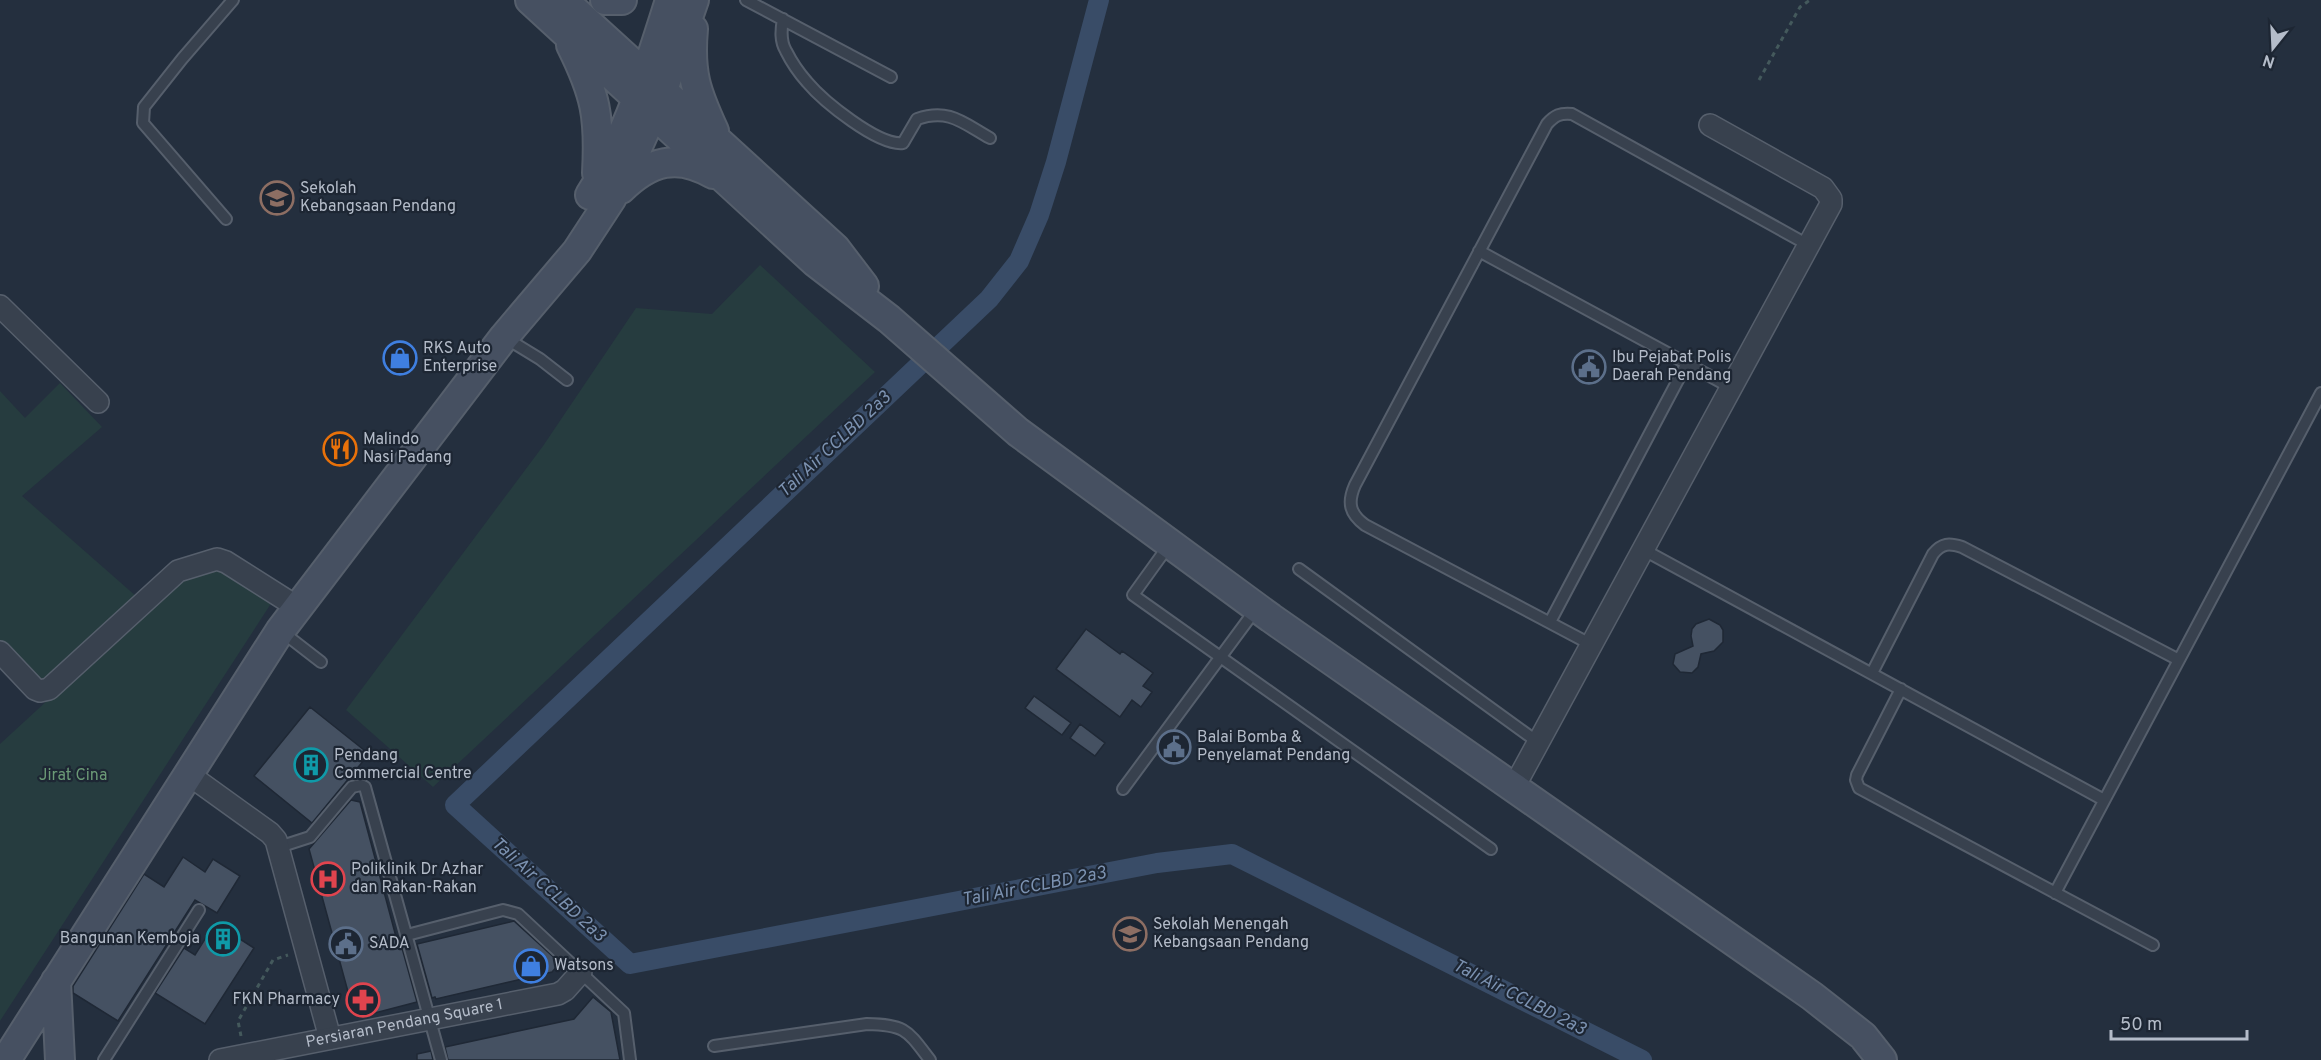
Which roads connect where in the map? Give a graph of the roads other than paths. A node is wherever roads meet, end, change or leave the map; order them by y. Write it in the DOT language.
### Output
graph roads {
  1 [pos="233,0"];
  2 [pos="530,0"];
  3 [pos="563,0"];
  4 [pos="605,0"];
  5 [pos="622,0"];
  6 [pos="670,0"];
  7 [pos="694,0"];
  8 [pos="746,0"];
  9 [pos="783,19"];
  10 [pos="565,32"];
  11 [pos="891,77"];
  12 [pos="650,94"];
  13 [pos="1710,125"];
  14 [pos="990,138"];
  15 [pos="719,142"];
  16 [pos="604,192"];
  17 [pos="741,194"];
  18 [pos="226,219"];
  19 [pos="1810,246"];
  20 [pos="1479,251"];
  21 [pos="0,306"];
  22 [pos="512,326"];
  23 [pos="897,326"];
  24 [pos="1687,363"];
  25 [pos="567,380"];
  26 [pos="1732,388"];
  27 [pos="2321,393"];
  28 [pos="99,402"];
  29 [pos="1171,544"];
  30 [pos="1644,550"];
  31 [pos="1299,569"];
  32 [pos="297,607"];
  33 [pos="1257,608"];
  34 [pos="1550,622"];
  35 [pos="280,631"];
  36 [pos="1592,645"];
  37 [pos="0,651"];
  38 [pos="1221,656"];
  39 [pos="2179,660"];
  40 [pos="321,662"];
  41 [pos="1872,674"];
  42 [pos="1901,689"];
  43 [pos="1539,742"];
  44 [pos="188,774"];
  45 [pos="1514,787"];
  46 [pos="1123,789"];
  47 [pos="2104,800"];
  48 [pos="279,847"];
  49 [pos="1491,849"];
  50 [pos="2055,892"];
  51 [pos="199,910"];
  52 [pos="407,935"];
  53 [pos="2153,945"];
  54 [pos="581,972"];
  55 [pos="56,981"];
  56 [pos="39,1008"];
  57 [pos="430,1019"];
  58 [pos="330,1038"];
  59 [pos="714,1046"];
  60 [pos="17,1058"];
  61 [pos="58,1060"];
  62 [pos="104,1060"];
  63 [pos="220,1060"];
  64 [pos="441,1060"];
  65 [pos="630,1060"];
  66 [pos="930,1060"];
  67 [pos="1882,1060"];
  1 -- 18 [label="lane"];
  2 -- 10 [label="main road"];
  3 -- 12 [label="main road"];
  4 -- 5 [label="main road"];
  6 -- 12 [label="main road"];
  7 -- 12 [label="main road"];
  7 -- 15 [label="main road"];
  8 -- 9 [label="lane"];
  9 -- 11 [label="lane"];
  9 -- 14 [label="lane"];
  10 -- 12 [label="main road"];
  10 -- 16 [label="main road"];
  12 -- 15 [label="main road"];
  12 -- 16 [label="main road"];
  12 -- 17 [label="main road"];
  13 -- 19 [label="street"];
  15 -- 23 [label="main road"];
  16 -- 17 [label="main road"];
  16 -- 22 [label="main road"];
  17 -- 23 [label="main road"];
  19 -- 20 [label="lane"];
  19 -- 26 [label="street"];
  20 -- 24 [label="lane"];
  20 -- 34 [label="lane"];
  21 -- 28 [label="street"];
  22 -- 25 [label="lane"];
  22 -- 32 [label="main road"];
  23 -- 29 [label="main road"];
  24 -- 26 [label="lane"];
  24 -- 34 [label="lane"];
  26 -- 30 [label="street"];
  27 -- 39 [label="lane"];
  29 -- 33 [label="main road"];
  29 -- 38 [label="lane"];
  30 -- 36 [label="street"];
  30 -- 41 [label="lane"];
  31 -- 43 [label="lane"];
  32 -- 35 [label="main road"];
  32 -- 37 [label="street"];
  33 -- 38 [label="lane"];
  33 -- 45 [label="main road"];
  34 -- 36 [label="lane"];
  35 -- 40 [label="lane"];
  35 -- 44 [label="main road"];
  36 -- 43 [label="street"];
  38 -- 46 [label="lane"];
  38 -- 49 [label="lane"];
  39 -- 41 [label="lane"];
  39 -- 47 [label="lane"];
  41 -- 42 [label="lane"];
  42 -- 47 [label="lane"];
  42 -- 50 [label="lane"];
  43 -- 45 [label="street"];
  44 -- 48 [label="street"];
  44 -- 55 [label="main road"];
  45 -- 67 [label="main road"];
  47 -- 50 [label="lane"];
  48 -- 52 [label="lane"];
  48 -- 58 [label="street"];
  50 -- 53 [label="lane"];
  51 -- 62 [label="lane"];
  52 -- 54 [label="lane"];
  52 -- 57 [label="lane"];
  54 -- 57 [label="street, Persiaran Pendang Square 1"];
  54 -- 65 [label="lane"];
  55 -- 56 [label="main road"];
  55 -- 61 [label="main road"];
  56 -- 60 [label="main road"];
  56 -- 61 [label="main road"];
  57 -- 58 [label="street, Persiaran Pendang Square 1"];
  57 -- 64 [label="lane"];
  58 -- 63 [label="street, Persiaran Pendang Square 1"];
  59 -- 66 [label="lane"];
}
